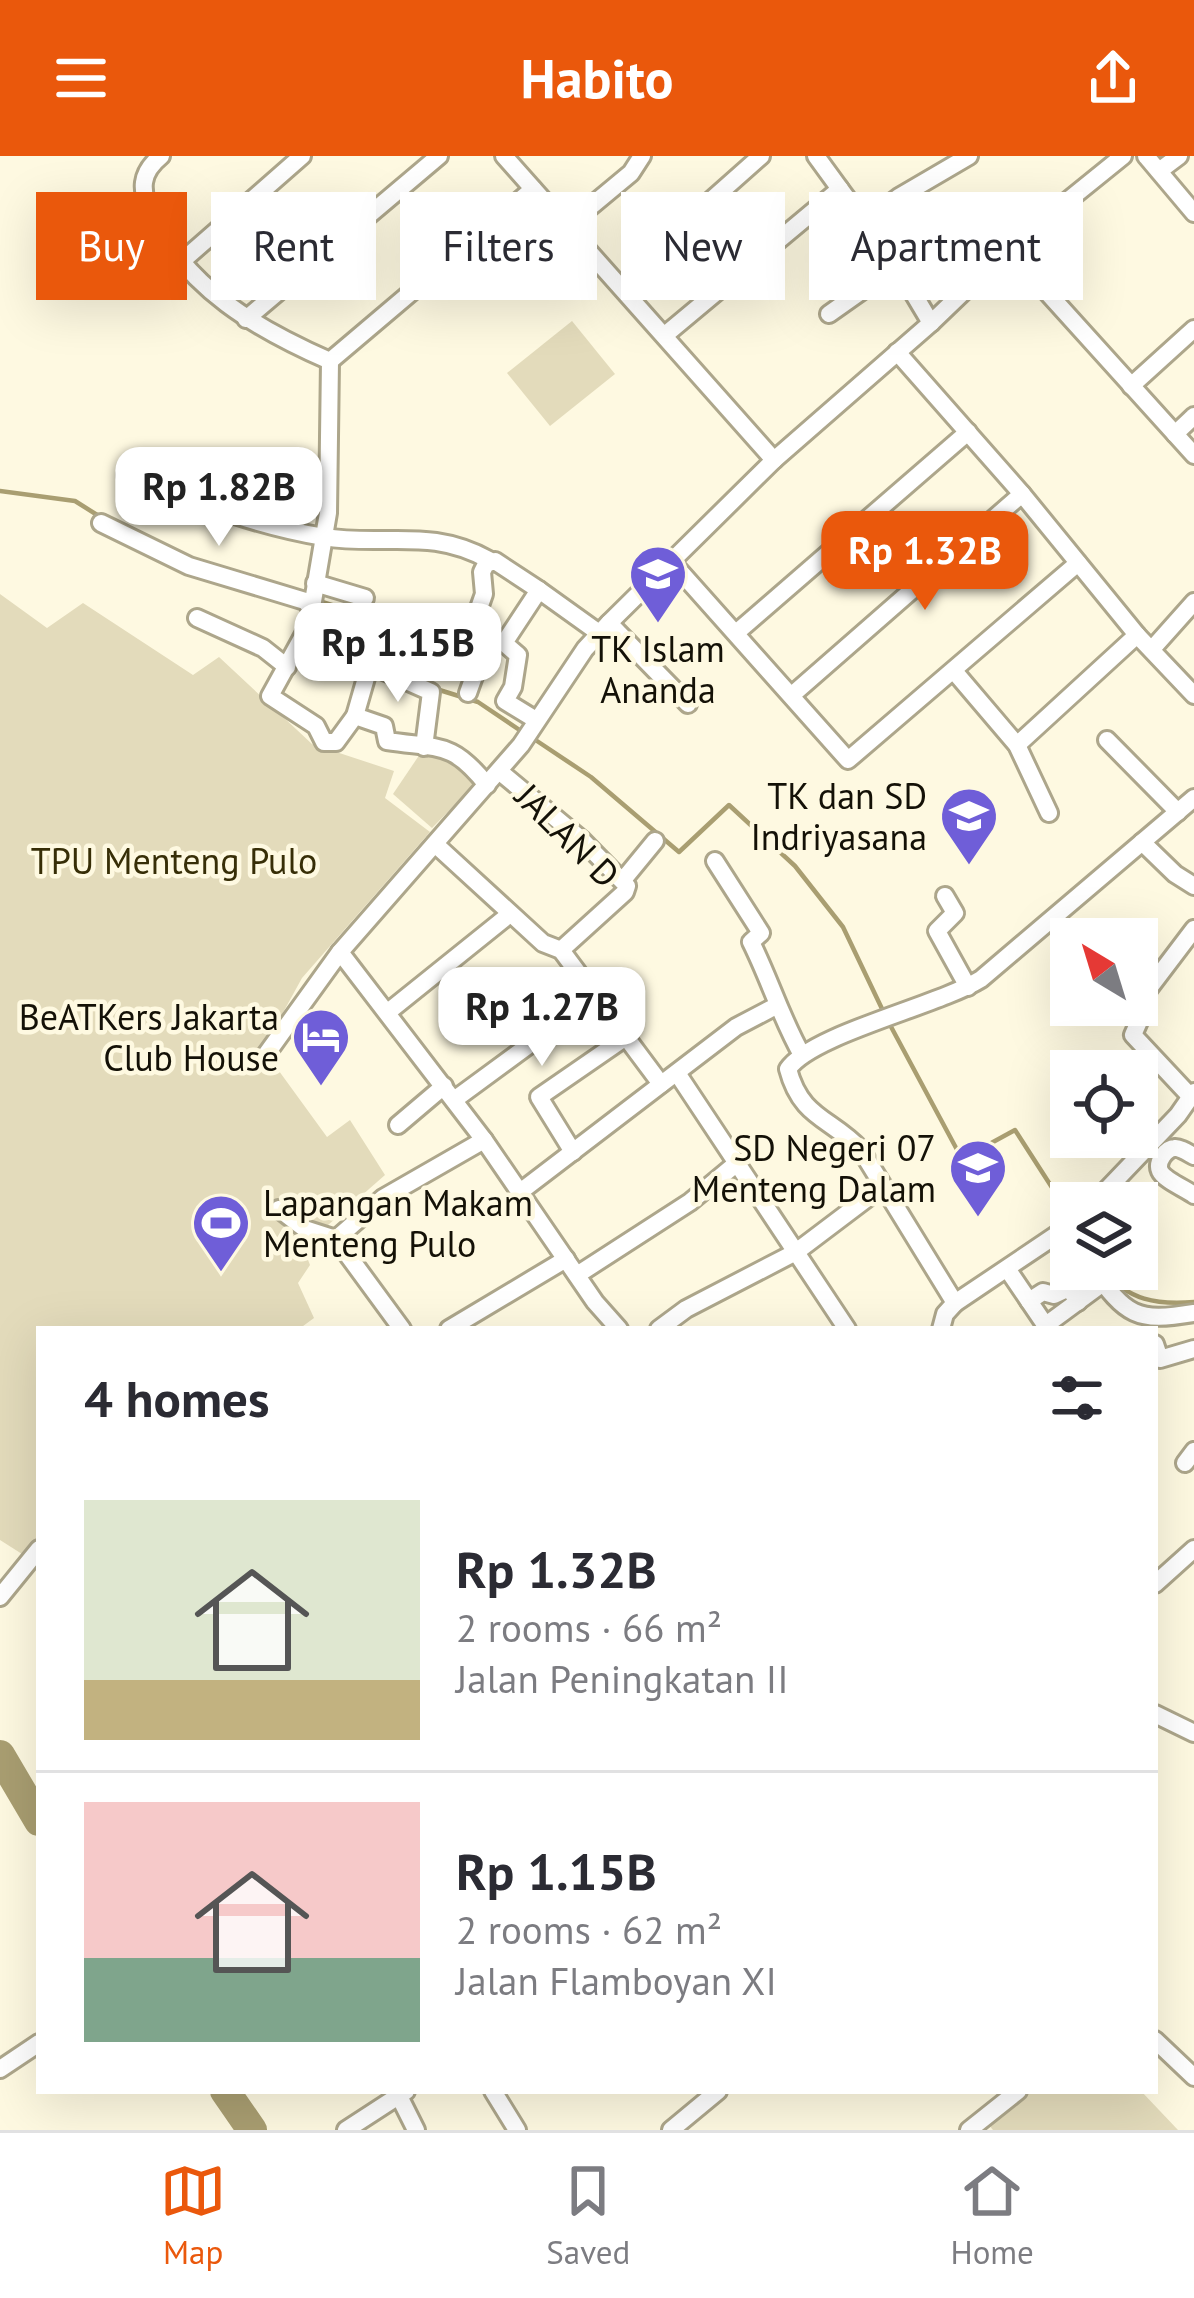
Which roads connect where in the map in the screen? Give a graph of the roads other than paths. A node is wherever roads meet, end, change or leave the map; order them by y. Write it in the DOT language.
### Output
graph roads {
  1 [pos="161,156"];
  2 [pos="302,156"];
  3 [pos="439,156"];
  4 [pos="504,156"];
  5 [pos="642,156"];
  6 [pos="761,156"];
  7 [pos="816,156"];
  8 [pos="969,156"];
  9 [pos="1123,156"];
  10 [pos="1146,156"];
  11 [pos="1179,156"];
  12 [pos="1159,171"];
  13 [pos="533,189"];
  14 [pos="840,189"];
  15 [pos="143,192"];
  16 [pos="536,192"];
  17 [pos="720,192"];
  18 [pos="842,192"];
  19 [pos="908,192"];
  20 [pos="1078,192"];
  21 [pos="597,201"];
  22 [pos="1194,213"];
  23 [pos="187,257"];
  24 [pos="597,261"];
  25 [pos="187,267"];
  26 [pos="849,300"];
  27 [pos="918,300"];
  28 [pos="955,300"];
  29 [pos="1054,300"];
  30 [pos="829,314"];
  31 [pos="246,319"];
  32 [pos="932,322"];
  33 [pos="1194,329"];
  34 [pos="665,335"];
  35 [pos="897,352"];
  36 [pos="330,362"];
  37 [pos="1131,386"];
  38 [pos="1194,416"];
  39 [pos="968,432"];
  40 [pos="1175,434"];
  41 [pos="1194,454"];
  42 [pos="774,460"];
  43 [pos="126,475"];
  44 [pos="1022,494"];
  45 [pos="100,523"];
  46 [pos="324,537"];
  47 [pos="670,559"];
  48 [pos="489,560"];
  49 [pos="1078,563"];
  50 [pos="539,590"];
  51 [pos="312,597"];
  52 [pos="365,598"];
  53 [pos="1194,602"];
  54 [pos="197,619"];
  55 [pos="604,628"];
  56 [pos="736,633"];
  57 [pos="1137,635"];
  58 [pos="305,637"];
  59 [pos="1153,648"];
  60 [pos="370,664"];
  61 [pos="287,667"];
  62 [pos="955,671"];
  63 [pos="792,694"];
  64 [pos="1194,695"];
  65 [pos="505,701"];
  66 [pos="688,704"];
  67 [pos="355,716"];
  68 [pos="529,732"];
  69 [pos="1107,740"];
  70 [pos="1017,746"];
  71 [pos="424,747"];
  72 [pos="493,778"];
  73 [pos="1194,798"];
  74 [pos="1178,812"];
  75 [pos="1049,813"];
  76 [pos="656,841"];
  77 [pos="1142,842"];
  78 [pos="435,844"];
  79 [pos="715,861"];
  80 [pos="623,880"];
  81 [pos="1194,886"];
  82 [pos="945,896"];
  83 [pos="510,914"];
  84 [pos="1194,929"];
  85 [pos="561,950"];
  86 [pos="340,952"];
  87 [pos="968,987"];
  88 [pos="597,995"];
  89 [pos="776,1006"];
  90 [pos="388,1012"];
  91 [pos="626,1036"];
  92 [pos="802,1055"];
  93 [pos="266,1056"];
  94 [pos="677,1073"];
  95 [pos="661,1084"];
  96 [pos="449,1093"];
  97 [pos="1192,1095"];
  98 [pos="398,1125"];
  99 [pos="484,1140"];
  100 [pos="573,1152"];
  101 [pos="1194,1156"];
  102 [pos="737,1163"];
  103 [pos="1113,1182"];
  104 [pos="882,1187"];
  105 [pos="520,1192"];
  106 [pos="1194,1195"];
  107 [pos="279,1209"];
  108 [pos="336,1239"];
  109 [pos="1050,1244"];
  110 [pos="796,1252"];
  111 [pos="566,1259"];
  112 [pos="1008,1270"];
  113 [pos="577,1275"];
  114 [pos="1087,1290"];
  115 [pos="1109,1290"];
  116 [pos="1029,1301"];
  117 [pos="1078,1302"];
  118 [pos="955,1303"];
  119 [pos="1194,1313"];
  120 [pos="1149,1323"];
  121 [pos="400,1326"];
  122 [pos="454,1326"];
  123 [pos="617,1326"];
  124 [pos="663,1326"];
  125 [pos="845,1326"];
  126 [pos="941,1326"];
  127 [pos="1046,1326"];
  128 [pos="1048,1326"];
  129 [pos="1194,1349"];
  130 [pos="1158,1353"];
  131 [pos="1194,1549"];
  132 [pos="36,1553"];
  133 [pos="1158,1581"];
  134 [pos="0,1598"];
  135 [pos="1158,1722"];
  136 [pos="1194,1733"];
  137 [pos="1158,2043"];
  138 [pos="36,2045"];
  139 [pos="0,2069"];
  140 [pos="1194,2077"];
  141 [pos="403,2094"];
  142 [pos="495,2094"];
  143 [pos="714,2094"];
  144 [pos="1014,2094"];
  145 [pos="346,2130"];
  146 [pos="416,2130"];
  147 [pos="517,2130"];
  148 [pos="671,2130"];
  149 [pos="969,2130"];
  1 -- 15 [label="street"];
  2 -- 23 [label="street"];
  3 -- 31 [label="street"];
  4 -- 13 [label="street"];
  5 -- 21 [label="street"];
  6 -- 17 [label="street"];
  7 -- 14 [label="street"];
  8 -- 19 [label="street"];
  9 -- 20 [label="street"];
  10 -- 12 [label="street"];
  11 -- 12 [label="street"];
  12 -- 22 [label="street"];
  13 -- 16 [label="street"];
  13 -- 36 [label="street"];
  14 -- 18 [label="street"];
  14 -- 34 [label="street"];
  24 -- 34 [label="street"];
  25 -- 31 [label="street"];
  26 -- 30 [label="street"];
  27 -- 32 [label="street"];
  28 -- 32 [label="street"];
  29 -- 37 [label="street"];
  31 -- 36 [label="street"];
  32 -- 35 [label="street"];
  33 -- 37 [label="street"];
  34 -- 42 [label="street"];
  35 -- 39 [label="street"];
  35 -- 42 [label="street"];
  36 -- 46 [label="street"];
  37 -- 40 [label="street"];
  38 -- 40 [label="street"];
  39 -- 44 [label="street"];
  39 -- 56 [label="street"];
  40 -- 41 [label="street"];
  42 -- 47 [label="street"];
  43 -- 46 [label="street"];
  44 -- 49 [label="street"];
  44 -- 63 [label="street"];
  45 -- 51 [label="street"];
  46 -- 48 [label="street"];
  46 -- 51 [label="street"];
  47 -- 55 [label="street"];
  47 -- 56 [label="street"];
  48 -- 50 [label="street"];
  48 -- 65 [label="street"];
  49 -- 57 [label="street"];
  49 -- 62 [label="street"];
  50 -- 55 [label="street"];
  50 -- 65 [label="street"];
  51 -- 52 [label="street"];
  51 -- 58 [label="street"];
  53 -- 59 [label="street"];
  54 -- 61 [label="street"];
  55 -- 66 [label="street"];
  55 -- 68 [label="street"];
  56 -- 63 [label="street"];
  57 -- 59 [label="street"];
  57 -- 70 [label="street"];
  58 -- 60 [label="street"];
  58 -- 61 [label="street"];
  59 -- 64 [label="street"];
  60 -- 67 [label="street"];
  60 -- 71 [label="street"];
  61 -- 67 [label="street"];
  62 -- 63 [label="street"];
  62 -- 70 [label="street"];
  65 -- 68 [label="street"];
  67 -- 71 [label="street, JALAN D"];
  68 -- 72 [label="street"];
  69 -- 74 [label="street"];
  70 -- 75 [label="street"];
  71 -- 72 [label="street, JALAN D"];
  72 -- 78 [label="street"];
  72 -- 80 [label="street, JALAN D"];
  73 -- 74 [label="street"];
  74 -- 77 [label="street"];
  76 -- 80 [label="street"];
  77 -- 81 [label="street"];
  77 -- 87 [label="street"];
  78 -- 83 [label="street"];
  78 -- 86 [label="street"];
  79 -- 89 [label="street"];
  80 -- 85 [label="street, JALAN D"];
  82 -- 87 [label="street"];
  83 -- 85 [label="street"];
  83 -- 90 [label="street"];
  84 -- 97 [label="street"];
  85 -- 88 [label="street"];
  86 -- 90 [label="street"];
  86 -- 93 [label="street"];
  87 -- 92 [label="street"];
  88 -- 91 [label="street"];
  88 -- 96 [label="street"];
  89 -- 92 [label="street"];
  89 -- 94 [label="street"];
  90 -- 96 [label="street"];
  91 -- 95 [label="street"];
  91 -- 100 [label="street"];
  92 -- 104 [label="street"];
  94 -- 95 [label="street"];
  94 -- 102 [label="street"];
  95 -- 100 [label="street"];
  96 -- 98 [label="street"];
  96 -- 99 [label="street"];
  97 -- 103 [label="street"];
  99 -- 105 [label="street"];
  99 -- 108 [label="street"];
  100 -- 105 [label="street"];
  101 -- 106 [label="street"];
  102 -- 110 [label="street"];
  102 -- 113 [label="street"];
  104 -- 110 [label="street"];
  104 -- 118 [label="street"];
  105 -- 111 [label="street"];
  107 -- 108 [label="street"];
  108 -- 121 [label="street"];
  109 -- 112 [label="street"];
  110 -- 124 [label="street"];
  110 -- 125 [label="street"];
  111 -- 113 [label="street"];
  111 -- 122 [label="street"];
  112 -- 116 [label="street"];
  112 -- 118 [label="street"];
  113 -- 123 [label="street"];
  114 -- 117 [label="street"];
  115 -- 120 [label="street"];
  116 -- 117 [label="street"];
  116 -- 127 [label="street"];
  117 -- 128 [label="street"];
  118 -- 126 [label="street"];
  119 -- 120 [label="street"];
  129 -- 130 [label="street"];
  131 -- 133 [label="street"];
  132 -- 134 [label="street"];
  135 -- 136 [label="street"];
  137 -- 140 [label="street"];
  138 -- 139 [label="street"];
  141 -- 145 [label="street"];
  141 -- 146 [label="street"];
  142 -- 147 [label="street"];
  143 -- 148 [label="street"];
  144 -- 149 [label="street"];
}
